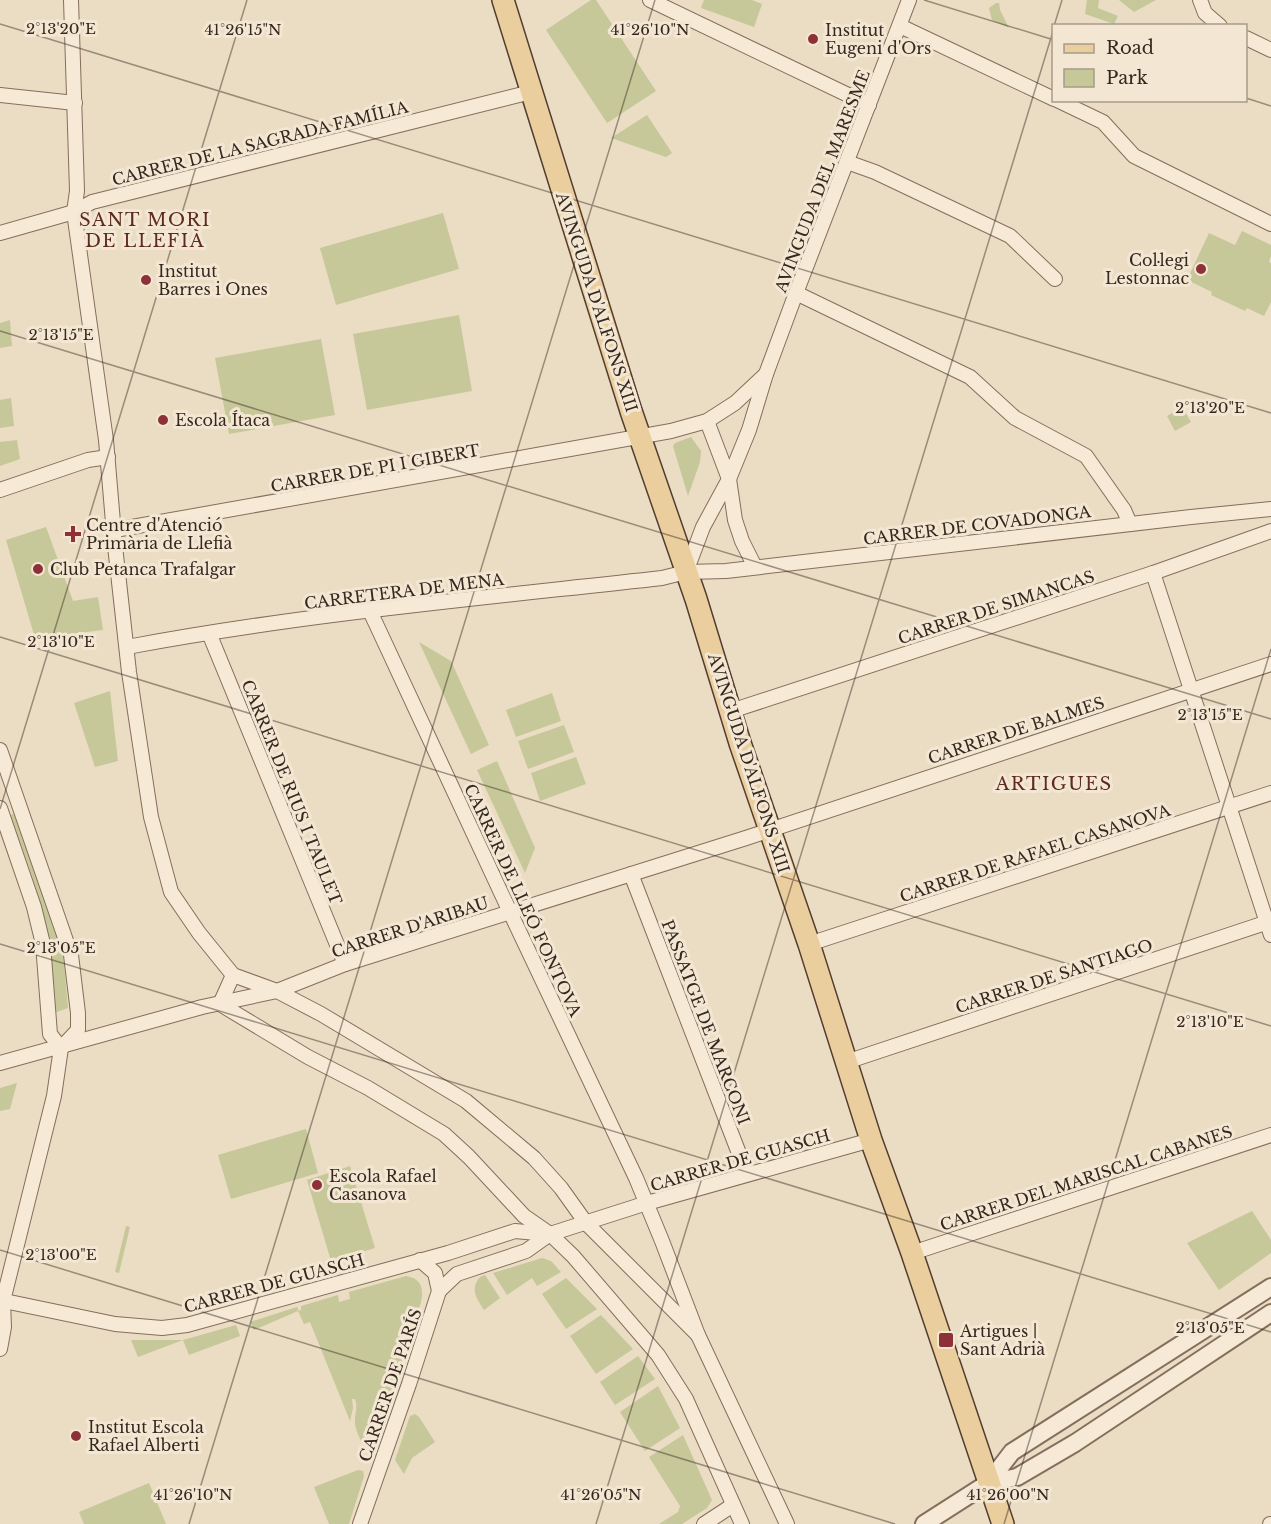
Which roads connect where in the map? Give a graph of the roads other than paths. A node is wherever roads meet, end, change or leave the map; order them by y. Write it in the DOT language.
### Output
graph roads {
  1 [pos="71,0"];
  2 [pos="503,0"];
  3 [pos="650,0"];
  4 [pos="909,0"];
  5 [pos="1200,0"];
  6 [pos="1218,24"];
  7 [pos="900,26"];
  8 [pos="1247,39"];
  9 [pos="1271,50"];
  10 [pos="531,92"];
  11 [pos="0,95"];
  12 [pos="1052,99"];
  13 [pos="1059,102"];
  14 [pos="75,103"];
  15 [pos="869,105"];
  16 [pos="847,162"];
  17 [pos="74,212"];
  18 [pos="1271,224"];
  19 [pos="0,232"];
  20 [pos="1055,279"];
  21 [pos="796,293"];
  22 [pos="766,374"];
  23 [pos="707,421"];
  24 [pos="641,438"];
  25 [pos="108,457"];
  26 [pos="729,479"];
  27 [pos="0,490"];
  28 [pos="1271,509"];
  29 [pos="1130,524"];
  30 [pos="115,530"];
  31 [pos="1271,531"];
  32 [pos="755,567"];
  33 [pos="686,572"];
  34 [pos="1153,573"];
  35 [pos="370,611"];
  36 [pos="209,633"];
  37 [pos="127,647"];
  38 [pos="1271,664"];
  39 [pos="1191,689"];
  40 [pos="731,711"];
  41 [pos="0,750"];
  42 [pos="1271,793"];
  43 [pos="1229,807"];
  44 [pos="0,808"];
  45 [pos="771,829"];
  46 [pos="633,878"];
  47 [pos="510,912"];
  48 [pos="1270,926"];
  49 [pos="809,944"];
  50 [pos="345,964"];
  51 [pos="233,975"];
  52 [pos="277,991"];
  53 [pos="220,1004"];
  54 [pos="61,1047"];
  55 [pos="846,1062"];
  56 [pos="0,1063"];
  57 [pos="1271,1135"];
  58 [pos="871,1140"];
  59 [pos="747,1174"];
  60 [pos="647,1203"];
  61 [pos="586,1223"];
  62 [pos="550,1234"];
  63 [pos="912,1253"];
  64 [pos="420,1260"];
  65 [pos="1271,1287"];
  66 [pos="439,1291"];
  67 [pos="1,1302"];
  68 [pos="1271,1313"];
  69 [pos="698,1335"];
  70 [pos="0,1349"];
  71 [pos="988,1483"];
  72 [pos="733,1505"];
  73 [pos="360,1524"];
  74 [pos="704,1524"];
  75 [pos="742,1524"];
  76 [pos="787,1524"];
  77 [pos="924,1524"];
  78 [pos="1003,1524"];
  1 -- 14 [label="street"];
  2 -- 10 [label="main road, AVINGUDA D'ALFONS XIII"];
  3 -- 15 [label="street"];
  4 -- 7 [label="street, AVINGUDA DEL MARESME"];
  5 -- 6 [label="street"];
  7 -- 12 [label="street"];
  7 -- 15 [label="street, AVINGUDA DEL MARESME"];
  8 -- 9 [label="street"];
  10 -- 17 [label="street, CARRER DE LA SAGRADA FAMÍLIA"];
  10 -- 24 [label="main road, AVINGUDA D'ALFONS XIII"];
  11 -- 14 [label="street"];
  13 -- 18 [label="street"];
  14 -- 17 [label="street"];
  15 -- 16 [label="street, AVINGUDA DEL MARESME"];
  16 -- 20 [label="street"];
  16 -- 21 [label="street, AVINGUDA DEL MARESME"];
  17 -- 19 [label="street, CARRER DE LA SAGRADA FAMÍLIA"];
  17 -- 25 [label="street"];
  21 -- 22 [label="street, AVINGUDA DEL MARESME"];
  21 -- 29 [label="street"];
  22 -- 23 [label="street, AVINGUDA DEL MARESME"];
  22 -- 26 [label="street, AVINGUDA DEL MARESME"];
  23 -- 24 [label="street, AVINGUDA DEL MARESME"];
  23 -- 26 [label="street"];
  24 -- 30 [label="street, CARRER DE PI I GIBERT"];
  24 -- 33 [label="main road, AVINGUDA D'ALFONS XIII"];
  25 -- 27 [label="street"];
  25 -- 30 [label="street"];
  26 -- 32 [label="street"];
  26 -- 33 [label="street, AVINGUDA DEL MARESME"];
  28 -- 29 [label="street, CARRER DE COVADONGA"];
  29 -- 32 [label="street, CARRER DE COVADONGA"];
  30 -- 37 [label="street"];
  31 -- 34 [label="street, CARRER DE SIMANCAS"];
  32 -- 33 [label="street, CARRER DE COVADONGA"];
  33 -- 35 [label="street, CARRETERA DE MENA"];
  33 -- 40 [label="main road, AVINGUDA D'ALFONS XIII"];
  34 -- 39 [label="street"];
  34 -- 40 [label="street, CARRER DE SIMANCAS"];
  35 -- 36 [label="street, CARRETERA DE MENA"];
  35 -- 47 [label="street, CARRER DE LLEÓ FONTOVA"];
  36 -- 37 [label="street, CARRETERA DE MENA"];
  36 -- 50 [label="street, CARRER DE RIUS I TAULET"];
  37 -- 51 [label="street"];
  38 -- 39 [label="street, CARRER DE BALMES"];
  39 -- 43 [label="street"];
  39 -- 45 [label="street, CARRER DE BALMES"];
  40 -- 45 [label="main road, AVINGUDA D'ALFONS XIII"];
  41 -- 54 [label="street"];
  42 -- 43 [label="street, CARRER DE RAFAEL CASANOVA"];
  43 -- 48 [label="street"];
  43 -- 49 [label="street, CARRER DE RAFAEL CASANOVA"];
  44 -- 54 [label="street"];
  45 -- 46 [label="street, CARRER D'ARIBAU"];
  45 -- 49 [label="main road, AVINGUDA D'ALFONS XIII"];
  46 -- 47 [label="street, CARRER D'ARIBAU"];
  46 -- 59 [label="street, PASSATGE DE MARCONI"];
  47 -- 50 [label="street, CARRER D'ARIBAU"];
  47 -- 60 [label="street, CARRER DE LLEÓ FONTOVA"];
  48 -- 55 [label="street, CARRER DE SANTIAGO"];
  49 -- 55 [label="main road, AVINGUDA D'ALFONS XIII"];
  50 -- 52 [label="street, CARRER D'ARIBAU"];
  51 -- 52 [label="street"];
  51 -- 53 [label="street"];
  52 -- 53 [label="street, CARRER D'ARIBAU"];
  52 -- 61 [label="street"];
  53 -- 54 [label="street, CARRER D'ARIBAU"];
  53 -- 62 [label="street"];
  54 -- 56 [label="street, CARRER D'ARIBAU"];
  54 -- 67 [label="street"];
  55 -- 58 [label="main road, AVINGUDA D'ALFONS XIII"];
  57 -- 63 [label="street, CARRER DEL MARISCAL CABANES"];
  58 -- 59 [label="street, CARRER DE GUASCH"];
  58 -- 63 [label="main road, AVINGUDA D'ALFONS XIII"];
  59 -- 60 [label="street, CARRER DE GUASCH"];
  60 -- 61 [label="street, CARRER DE GUASCH"];
  60 -- 69 [label="street, CARRER DE LLEÓ FONTOVA"];
  61 -- 62 [label="street, CARRER DE GUASCH"];
  61 -- 69 [label="street"];
  62 -- 64 [label="street, CARRER DE GUASCH"];
  62 -- 66 [label="street, CARRER DE GUASCH"];
  62 -- 72 [label="street"];
  63 -- 71 [label="main road, AVINGUDA D'ALFONS XIII"];
  64 -- 66 [label="street"];
  64 -- 67 [label="street, CARRER DE GUASCH"];
  65 -- 71 [label="street"];
  66 -- 73 [label="street, CARRER DE PARÍS"];
  67 -- 70 [label="street"];
  68 -- 71 [label="street"];
  69 -- 76 [label="street, CARRER DE LLEÓ FONTOVA"];
  71 -- 77 [label="street"];
  71 -- 78 [label="main road, AVINGUDA D'ALFONS XIII"];
  72 -- 74 [label="street"];
  72 -- 75 [label="street"];
}
